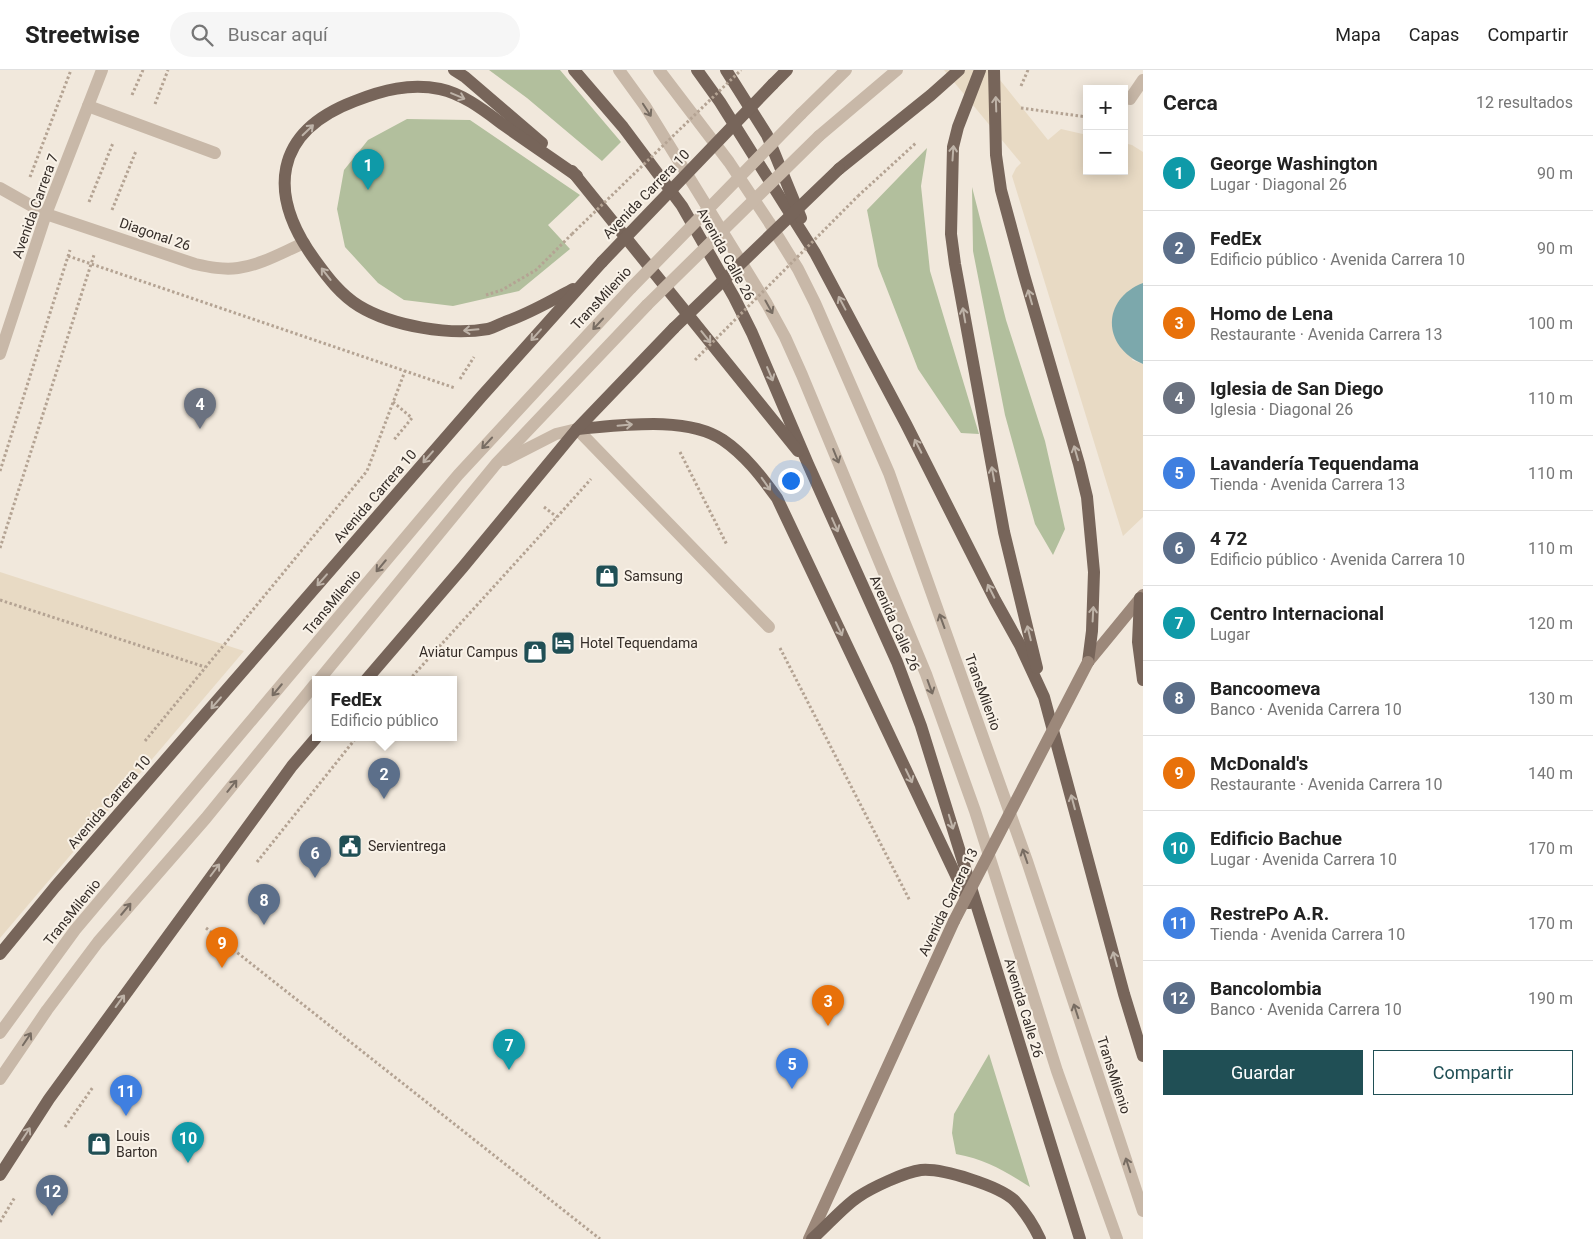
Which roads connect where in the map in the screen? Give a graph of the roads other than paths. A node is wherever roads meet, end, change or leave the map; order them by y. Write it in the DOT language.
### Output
graph roads {
  1 [pos="102,70"];
  2 [pos="454,70"];
  3 [pos="574,70"];
  4 [pos="619,70"];
  5 [pos="659,70"];
  6 [pos="697,70"];
  7 [pos="726,70"];
  8 [pos="787,70"];
  9 [pos="846,70"];
  10 [pos="897,70"];
  11 [pos="959,70"];
  12 [pos="980,70"];
  13 [pos="994,70"];
  14 [pos="1143,80"];
  15 [pos="1130,99"];
  16 [pos="88,106"];
  17 [pos="215,153"];
  18 [pos="577,176"];
  19 [pos="0,188"];
  20 [pos="46,214"];
  21 [pos="304,243"];
  22 [pos="815,253"];
  23 [pos="580,286"];
  24 [pos="0,354"];
  25 [pos="577,429"];
  26 [pos="496,464"];
  27 [pos="808,464"];
  28 [pos="1142,596"];
  29 [pos="769,627"];
  30 [pos="1088,662"];
  31 [pos="322,676"];
  32 [pos="369,676"];
  33 [pos="1143,680"];
  34 [pos="312,688"];
  35 [pos="1044,697"];
  36 [pos="313,741"];
  37 [pos="988,943"];
  38 [pos="0,954"];
  39 [pos="0,1033"];
  40 [pos="1143,1056"];
  41 [pos="0,1079"];
  42 [pos="0,1175"];
  43 [pos="1143,1211"];
  44 [pos="811,1239"];
  45 [pos="1040,1239"];
  46 [pos="1080,1239"];
  47 [pos="1117,1239"];
  1 -- 16 [label="street, Avenida Carrera 7"];
  2 -- 18 [label="main road"];
  3 -- 27 [label="main road, Avenida Calle 26, one-way"];
  4 -- 47 [label="street, one-way"];
  43 -- 5 [label="street, TransMilenio, one-way"];
  6 -- 22 [label="main road"];
  7 -- 22 [label="main road"];
  8 -- 23 [label="main road, Avenida Carrera 10, bridge"];
  9 -- 39 [label="street, TransMilenio, one-way, bridge"];
  10 -- 26 [label="street, bridge"];
  11 -- 25 [label="main road, bridge"];
  35 -- 12 [label="main road, one-way"];
  30 -- 13 [label="main road, one-way"];
  14 -- 15 [label="street"];
  16 -- 17 [label="street"];
  16 -- 20 [label="street, Avenida Carrera 7"];
  21 -- 18 [label="main road, one-way"];
  18 -- 27 [label="main road, one-way"];
  19 -- 20 [label="street, Diagonal 26"];
  20 -- 21 [label="street, Diagonal 26"];
  20 -- 24 [label="street, Avenida Carrera 7"];
  23 -- 21 [label="main road, one-way"];
  35 -- 22 [label="main road, one-way"];
  23 -- 38 [label="main road, Avenida Carrera 10, one-way"];
  25 -- 26 [label="street"];
  25 -- 29 [label="street"];
  25 -- 32 [label="main road"];
  25 -- 37 [label="main road, one-way"];
  26 -- 31 [label="street"];
  27 -- 37 [label="main road, Avenida Calle 26, one-way"];
  28 -- 30 [label="main road, Avenida Carrera 13"];
  28 -- 33 [label="main road"];
  30 -- 44 [label="main road, Avenida Carrera 13, bridge"];
  41 -- 34 [label="street, one-way"];
  40 -- 35 [label="main road, one-way"];
  42 -- 36 [label="main road, one-way"];
  37 -- 46 [label="main road, Avenida Calle 26"];
  44 -- 45 [label="main road"];
}
